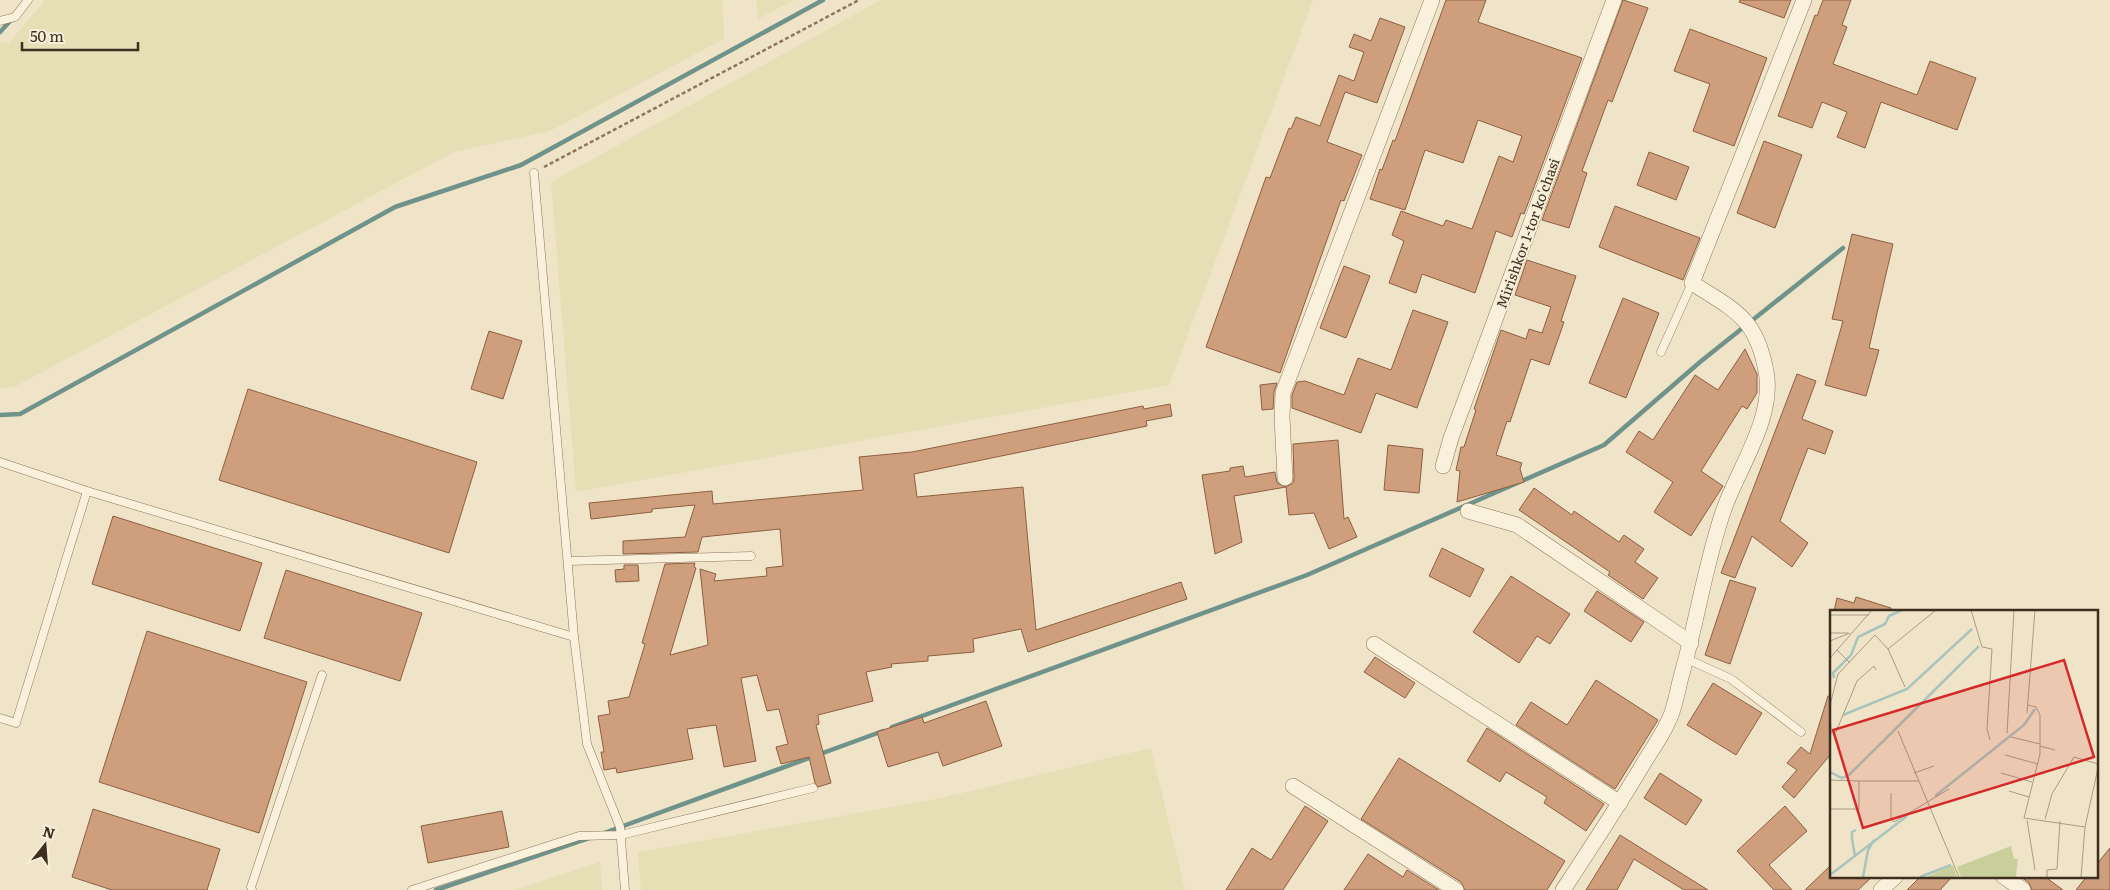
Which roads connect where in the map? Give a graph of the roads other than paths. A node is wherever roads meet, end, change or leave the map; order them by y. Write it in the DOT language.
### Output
graph roads {
  1 [pos="28,0"];
  2 [pos="1432,0"];
  3 [pos="1614,0"];
  4 [pos="1804,0"];
  5 [pos="0,21"];
  6 [pos="534,172"];
  7 [pos="1692,282"];
  8 [pos="1661,352"];
  9 [pos="0,462"];
  10 [pos="1444,466"];
  11 [pos="1285,478"];
  12 [pos="87,491"];
  13 [pos="1468,511"];
  14 [pos="751,556"];
  15 [pos="568,561"];
  16 [pos="574,637"];
  17 [pos="1691,643"];
  18 [pos="1374,644"];
  19 [pos="1687,659"];
  20 [pos="322,675"];
  21 [pos="0,718"];
  22 [pos="1801,732"];
  23 [pos="1293,786"];
  24 [pos="813,788"];
  25 [pos="1620,803"];
  26 [pos="621,835"];
  27 [pos="1894,878"];
  28 [pos="2007,878"];
  29 [pos="252,890"];
  30 [pos="412,890"];
  31 [pos="625,890"];
  32 [pos="1456,890"];
  33 [pos="1563,890"];
  34 [pos="1881,890"];
  35 [pos="2023,890"];
  1 -- 5 [label="lane"];
  2 -- 11 [label="street"];
  3 -- 10 [label="street, Mirishkor 1-tor ko'chasi"];
  4 -- 7 [label="street"];
  6 -- 15 [label="lane"];
  7 -- 8 [label="lane"];
  7 -- 17 [label="street"];
  9 -- 12 [label="lane"];
  12 -- 16 [label="lane"];
  12 -- 21 [label="lane"];
  13 -- 17 [label="street"];
  14 -- 15 [label="lane"];
  15 -- 16 [label="lane"];
  16 -- 26 [label="lane"];
  17 -- 19 [label="street"];
  18 -- 25 [label="street"];
  19 -- 22 [label="lane"];
  19 -- 25 [label="street"];
  20 -- 29 [label="lane"];
  23 -- 32 [label="street"];
  24 -- 26 [label="lane"];
  25 -- 33 [label="street"];
  26 -- 30 [label="lane"];
  26 -- 31 [label="lane"];
  27 -- 34 [label="street"];
  28 -- 35 [label="street"];
}
